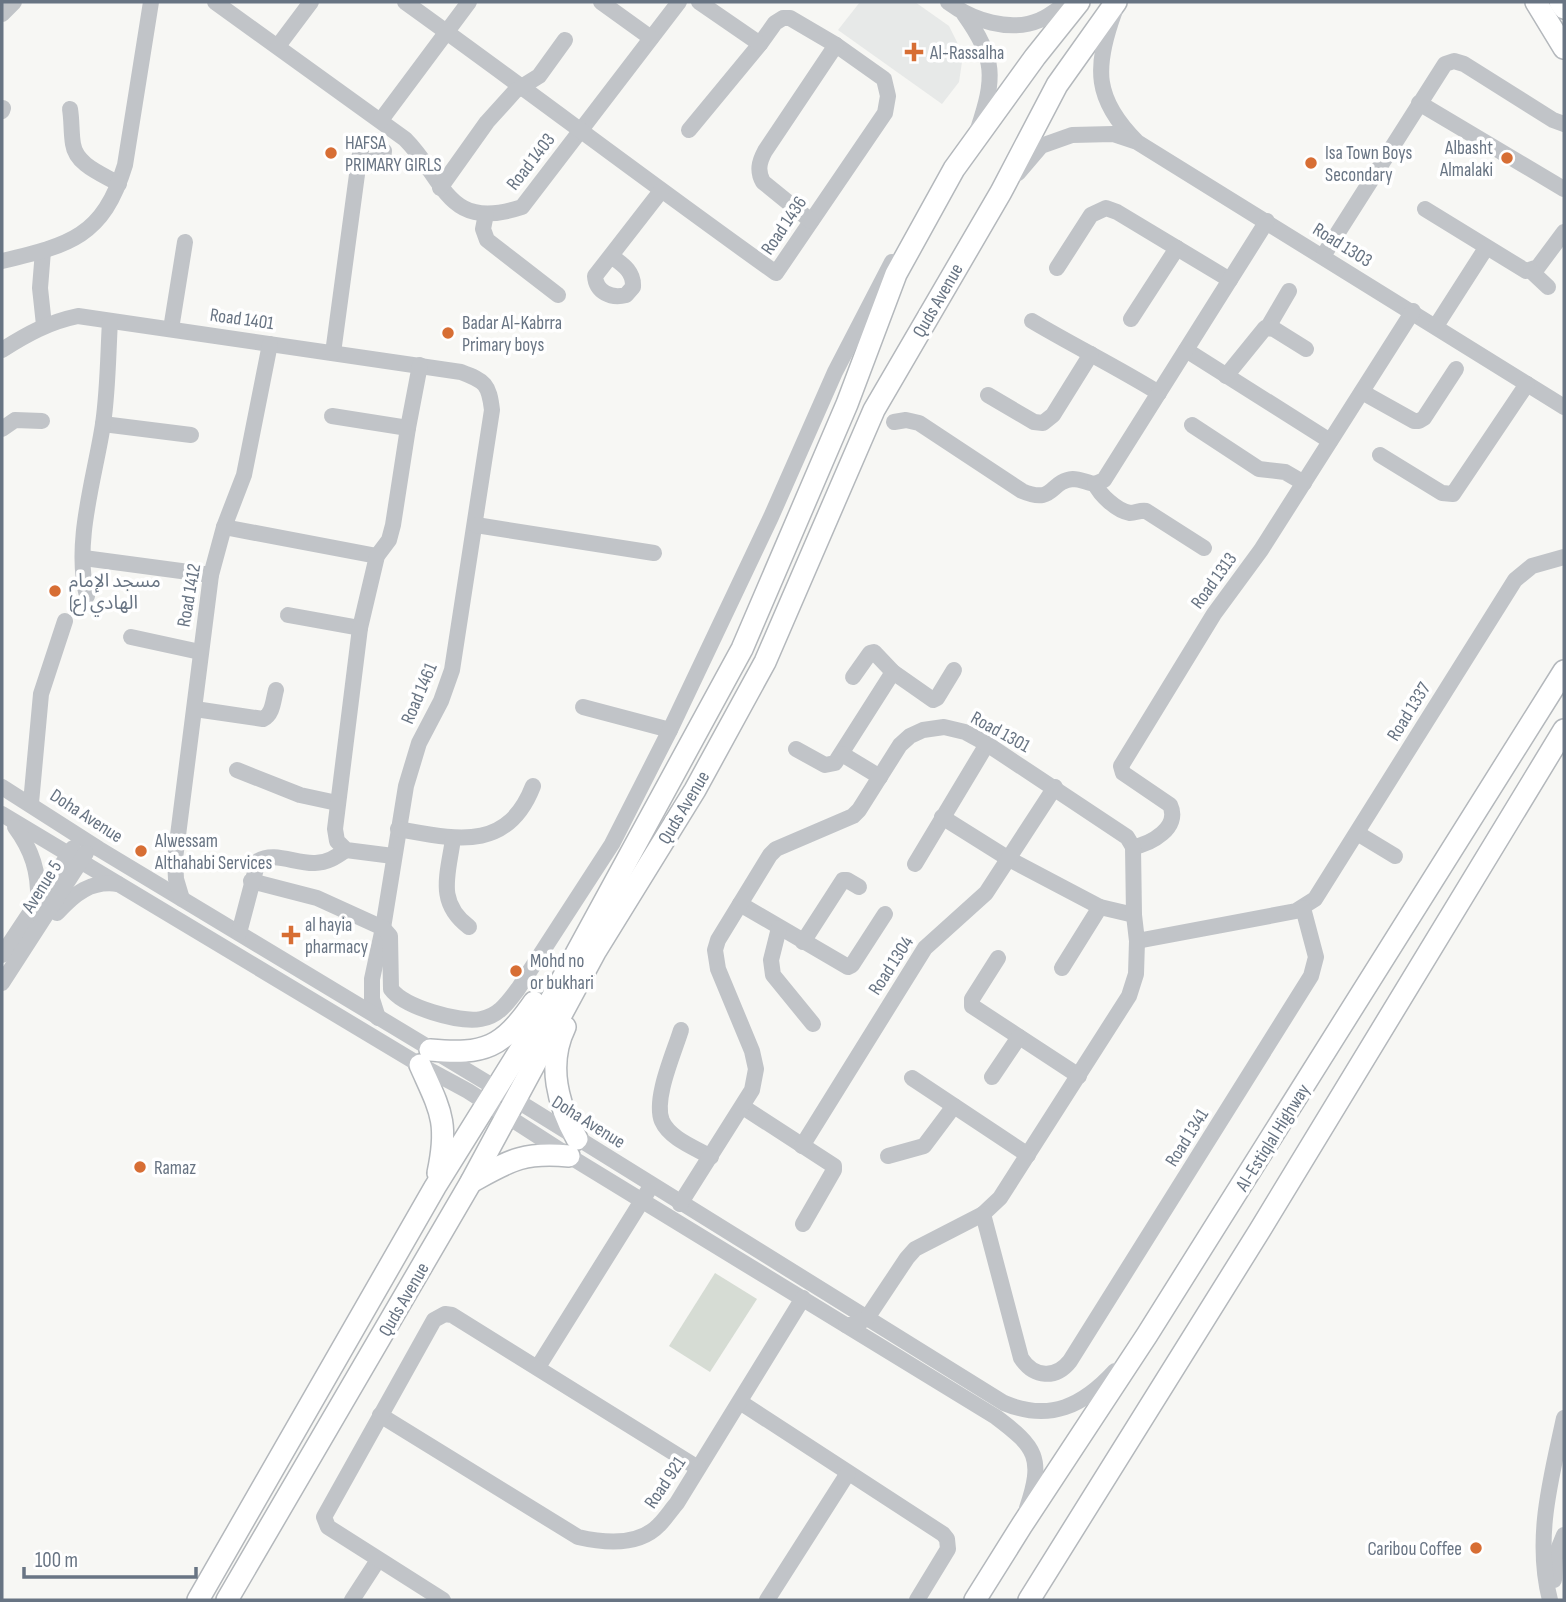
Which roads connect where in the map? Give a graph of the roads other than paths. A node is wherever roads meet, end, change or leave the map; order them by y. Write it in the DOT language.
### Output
graph roads {
  1 [pos="14,2"];
  2 [pos="151,2"];
  3 [pos="215,2"];
  4 [pos="311,2"];
  5 [pos="405,2"];
  6 [pos="469,2"];
  7 [pos="601,2"];
  8 [pos="679,2"];
  9 [pos="699,2"];
  10 [pos="948,2"];
  11 [pos="1068,2"];
  12 [pos="1079,2"];
  13 [pos="1117,2"];
  14 [pos="1536,2"];
  15 [pos="1560,2"];
  16 [pos="1564,8"];
  17 [pos="2,14"];
  18 [pos="964,14"];
  19 [pos="447,32"];
  20 [pos="651,38"];
  21 [pos="565,40"];
  22 [pos="760,44"];
  23 [pos="836,45"];
  24 [pos="278,46"];
  25 [pos="1564,48"];
  26 [pos="523,87"];
  27 [pos="1419,103"];
  28 [pos="70,109"];
  29 [pos="381,120"];
  30 [pos="1564,124"];
  31 [pos="689,130"];
  32 [pos="580,131"];
  33 [pos="974,141"];
  34 [pos="1137,142"];
  35 [pos="358,163"];
  36 [pos="119,184"];
  37 [pos="440,188"];
  38 [pos="1564,189"];
  39 [pos="661,191"];
  40 [pos="1000,192"];
  41 [pos="934,204"];
  42 [pos="1425,209"];
  43 [pos="486,214"];
  44 [pos="811,221"];
  45 [pos="1267,221"];
  46 [pos="1564,232"];
  47 [pos="184,242"];
  48 [pos="1177,248"];
  49 [pos="1486,248"];
  50 [pos="44,251"];
  51 [pos="611,256"];
  52 [pos="1322,256"];
  53 [pos="2,261"];
  54 [pos="1057,268"];
  55 [pos="1531,271"];
  56 [pos="1230,280"];
  57 [pos="1548,287"];
  58 [pos="1289,291"];
  59 [pos="558,295"];
  60 [pos="1413,312"];
  61 [pos="1131,319"];
  62 [pos="110,321"];
  63 [pos="1032,321"];
  64 [pos="44,325"];
  65 [pos="1436,326"];
  66 [pos="1268,327"];
  67 [pos="170,329"];
  68 [pos="270,344"];
  69 [pos="1306,349"];
  70 [pos="2,350"];
  71 [pos="1186,350"];
  72 [pos="333,353"];
  73 [pos="1091,354"];
  74 [pos="420,365"];
  75 [pos="1456,369"];
  76 [pos="1226,376"];
  77 [pos="482,380"];
  78 [pos="1527,384"];
  79 [pos="1362,392"];
  80 [pos="1159,393"];
  81 [pos="988,395"];
  82 [pos="1564,407"];
  83 [pos="332,416"];
  84 [pos="42,421"];
  85 [pos="894,422"];
  86 [pos="103,424"];
  87 [pos="1192,425"];
  88 [pos="408,428"];
  89 [pos="2,429"];
  90 [pos="191,435"];
  91 [pos="1330,441"];
  92 [pos="1380,455"];
  93 [pos="1304,483"];
  94 [pos="1095,484"];
  95 [pos="476,525"];
  96 [pos="224,527"];
  97 [pos="1204,548"];
  98 [pos="654,553"];
  99 [pos="377,556"];
  100 [pos="1564,557"];
  101 [pos="84,558"];
  102 [pos="211,575"];
  103 [pos="87,596"];
  104 [pos="288,615"];
  105 [pos="65,621"];
  106 [pos="360,628"];
  107 [pos="131,637"];
  108 [pos="200,652"];
  109 [pos="954,670"];
  110 [pos="1564,671"];
  111 [pos="893,672"];
  112 [pos="853,677"];
  113 [pos="276,690"];
  114 [pos="583,708"];
  115 [pos="195,709"];
  116 [pos="670,730"];
  117 [pos="1564,730"];
  118 [pos="987,744"];
  119 [pos="796,749"];
  120 [pos="1564,752"];
  121 [pos="842,754"];
  122 [pos="33,766"];
  123 [pos="237,770"];
  124 [pos="1537,776"];
  125 [pos="880,777"];
  126 [pos="533,786"];
  127 [pos="1055,787"];
  128 [pos="5,789"];
  129 [pos="31,803"];
  130 [pos="337,803"];
  131 [pos="3,814"];
  132 [pos="942,817"];
  133 [pos="398,829"];
  134 [pos="1357,832"];
  135 [pos="453,839"];
  136 [pos="86,841"];
  137 [pos="1133,847"];
  138 [pos="346,850"];
  139 [pos="620,851"];
  140 [pos="393,856"];
  141 [pos="1395,856"];
  142 [pos="75,858"];
  143 [pos="175,859"];
  144 [pos="1009,859"];
  145 [pos="915,864"];
  146 [pos="150,881"];
  147 [pos="251,881"];
  148 [pos="119,884"];
  149 [pos="859,887"];
  150 [pos="182,899"];
  151 [pos="38,900"];
  152 [pos="740,904"];
  153 [pos="1100,907"];
  154 [pos="1303,908"];
  155 [pos="885,915"];
  156 [pos="1134,915"];
  157 [pos="468,927"];
  158 [pos="383,928"];
  159 [pos="779,928"];
  160 [pos="590,929"];
  161 [pos="239,933"];
  162 [pos="35,934"];
  163 [pos="1137,941"];
  164 [pos="803,942"];
  165 [pos="596,952"];
  166 [pos="2,955"];
  167 [pos="998,958"];
  168 [pos="1062,968"];
  169 [pos="372,979"];
  170 [pos="2,983"];
  171 [pos="348,999"];
  172 [pos="378,1018"];
  173 [pos="813,1024"];
  174 [pos="681,1030"];
  175 [pos="1019,1037"];
  176 [pos="425,1057"];
  177 [pos="1079,1076"];
  178 [pos="992,1077"];
  179 [pos="912,1078"];
  180 [pos="491,1096"];
  181 [pos="954,1106"];
  182 [pos="743,1107"];
  183 [pos="510,1109"];
  184 [pos="802,1146"];
  185 [pos="573,1147"];
  186 [pos="888,1156"];
  187 [pos="1028,1156"];
  188 [pos="711,1157"];
  189 [pos="471,1182"];
  190 [pos="652,1185"];
  191 [pos="435,1187"];
  192 [pos="643,1200"];
  193 [pos="680,1203"];
  194 [pos="983,1214"];
  195 [pos="803,1224"];
  196 [pos="803,1298"];
  197 [pos="867,1318"];
  198 [pos="846,1325"];
  199 [pos="1147,1335"];
  200 [pos="538,1367"];
  201 [pos="740,1402"];
  202 [pos="380,1415"];
  203 [pos="1564,1418"];
  204 [pos="1559,1444"];
  205 [pos="1564,1461"];
  206 [pos="698,1468"];
  207 [pos="848,1473"];
  208 [pos="1022,1525"];
  209 [pos="1564,1535"];
  210 [pos="378,1560"];
  211 [pos="198,1600"];
  212 [pos="227,1600"];
  213 [pos="352,1600"];
  214 [pos="443,1600"];
  215 [pos="767,1600"];
  216 [pos="917,1600"];
  217 [pos="975,1600"];
  218 [pos="1029,1600"];
  219 [pos="1552,1600"];
  1 -- 17 [label="street"];
  2 -- 36 [label="street"];
  3 -- 24 [label="street"];
  4 -- 24 [label="street"];
  5 -- 19 [label="street, Road 1436"];
  6 -- 19 [label="street"];
  7 -- 20 [label="street"];
  8 -- 20 [label="street, Road 1403"];
  9 -- 22 [label="street"];
  10 -- 18 [label="street"];
  11 -- 18 [label="street"];
  12 -- 33 [label="main road, Quds Avenue"];
  13 -- 34 [label="street, Road 1303"];
  13 -- 40 [label="main road, Quds Avenue"];
  14 -- 25 [label="main road"];
  15 -- 16 [label="main road"];
  18 -- 33 [label="street"];
  19 -- 26 [label="street, Road 1436"];
  19 -- 29 [label="street"];
  20 -- 32 [label="street, Road 1403"];
  21 -- 26 [label="street"];
  22 -- 23 [label="street"];
  22 -- 31 [label="street"];
  23 -- 44 [label="street"];
  23 -- 44 [label="street, Road 1436"];
  24 -- 29 [label="street"];
  26 -- 32 [label="street, Road 1436"];
  26 -- 37 [label="street"];
  27 -- 30 [label="street"];
  27 -- 38 [label="street"];
  27 -- 52 [label="street"];
  28 -- 36 [label="street"];
  29 -- 37 [label="street"];
  32 -- 39 [label="street, Road 1436"];
  32 -- 43 [label="street, Road 1403"];
  33 -- 41 [label="main road, Quds Avenue"];
  34 -- 40 [label="street, Road 1303"];
  34 -- 45 [label="street, Road 1303"];
  35 -- 72 [label="street"];
  36 -- 50 [label="street"];
  37 -- 43 [label="street"];
  39 -- 44 [label="street, Road 1436"];
  39 -- 51 [label="street"];
  40 -- 165 [label="main road, Quds Avenue"];
  41 -- 116 [label="street"];
  41 -- 139 [label="main road, Quds Avenue"];
  42 -- 49 [label="street"];
  43 -- 59 [label="street"];
  45 -- 52 [label="street, Road 1303"];
  45 -- 56 [label="street"];
  46 -- 55 [label="street"];
  47 -- 67 [label="street"];
  48 -- 54 [label="street"];
  48 -- 56 [label="street"];
  48 -- 61 [label="street"];
  49 -- 55 [label="street"];
  49 -- 65 [label="street"];
  50 -- 53 [label="street"];
  50 -- 64 [label="street"];
  52 -- 60 [label="street, Road 1303"];
  55 -- 57 [label="street"];
  56 -- 71 [label="street"];
  58 -- 66 [label="street"];
  60 -- 65 [label="street, Road 1303"];
  60 -- 79 [label="street, Road 1313"];
  62 -- 64 [label="street, Road 1401"];
  62 -- 67 [label="street, Road 1401"];
  62 -- 86 [label="street"];
  63 -- 73 [label="street"];
  64 -- 70 [label="street, Road 1401"];
  65 -- 78 [label="street, Road 1303"];
  66 -- 69 [label="street"];
  66 -- 76 [label="street"];
  67 -- 68 [label="street, Road 1401"];
  68 -- 72 [label="street, Road 1401"];
  68 -- 96 [label="street, Road 1412"];
  71 -- 76 [label="street"];
  71 -- 80 [label="street"];
  72 -- 74 [label="street, Road 1401"];
  73 -- 80 [label="street"];
  73 -- 81 [label="street"];
  74 -- 77 [label="street, Road 1401"];
  74 -- 88 [label="street"];
  75 -- 79 [label="street"];
  76 -- 91 [label="street"];
  77 -- 95 [label="street, Road 1461"];
  78 -- 82 [label="street, Road 1303"];
  78 -- 92 [label="street"];
  79 -- 91 [label="street, Road 1313"];
  80 -- 94 [label="street"];
  83 -- 88 [label="street"];
  84 -- 89 [label="street"];
  85 -- 94 [label="street"];
  86 -- 90 [label="street"];
  86 -- 101 [label="street"];
  87 -- 93 [label="street"];
  88 -- 99 [label="street"];
  91 -- 93 [label="street, Road 1313"];
  93 -- 137 [label="street, Road 1313"];
  94 -- 97 [label="street"];
  95 -- 98 [label="street"];
  95 -- 133 [label="street, Road 1461"];
  96 -- 99 [label="street"];
  96 -- 102 [label="street, Road 1412"];
  99 -- 106 [label="street"];
  100 -- 134 [label="street, Road 1337"];
  101 -- 102 [label="street"];
  101 -- 103 [label="street"];
  102 -- 108 [label="street, Road 1412"];
  104 -- 106 [label="street"];
  105 -- 122 [label="street"];
  106 -- 130 [label="street"];
  107 -- 108 [label="street"];
  108 -- 115 [label="street, Road 1412"];
  109 -- 111 [label="street"];
  110 -- 199 [label="main road, Al-Estiqlal Highway"];
  111 -- 112 [label="street"];
  111 -- 121 [label="street"];
  113 -- 115 [label="street"];
  114 -- 116 [label="street"];
  115 -- 143 [label="street, Road 1412"];
  116 -- 139 [label="street"];
  117 -- 124 [label="main road, Al-Estiqlal Highway"];
  118 -- 125 [label="street, Road 1301"];
  118 -- 127 [label="street, Road 1301"];
  118 -- 132 [label="street"];
  119 -- 121 [label="street"];
  120 -- 124 [label="street"];
  121 -- 125 [label="street"];
  122 -- 128 [label="street"];
  122 -- 129 [label="street"];
  123 -- 130 [label="street"];
  124 -- 218 [label="main road, Al-Estiqlal Highway"];
  125 -- 152 [label="street, Road 1301"];
  126 -- 135 [label="street"];
  127 -- 137 [label="street, Road 1301"];
  127 -- 144 [label="street, Road 1304"];
  128 -- 129 [label="street, Doha Avenue"];
  129 -- 136 [label="street, Doha Avenue"];
  130 -- 138 [label="street"];
  131 -- 142 [label="street, Doha Avenue"];
  131 -- 151 [label="street"];
  132 -- 144 [label="street"];
  132 -- 145 [label="street"];
  133 -- 135 [label="street"];
  133 -- 140 [label="street, Road 1461"];
  134 -- 141 [label="street"];
  134 -- 154 [label="street, Road 1337"];
  135 -- 157 [label="street"];
  136 -- 142 [label="street, Avenue 5"];
  136 -- 146 [label="street, Doha Avenue"];
  137 -- 156 [label="street"];
  138 -- 140 [label="street"];
  138 -- 147 [label="street"];
  139 -- 158 [label="street"];
  139 -- 160 [label="main road, Quds Avenue"];
  140 -- 158 [label="street, Road 1461"];
  142 -- 148 [label="street, Doha Avenue"];
  142 -- 151 [label="street, Avenue 5"];
  142 -- 162 [label="street, Avenue 5"];
  143 -- 146 [label="street"];
  143 -- 150 [label="street, Road 1412"];
  144 -- 153 [label="street"];
  144 -- 184 [label="street, Road 1304"];
  146 -- 150 [label="street, Doha Avenue"];
  147 -- 158 [label="street"];
  147 -- 161 [label="street"];
  148 -- 162 [label="street"];
  148 -- 176 [label="street, Doha Avenue"];
  149 -- 164 [label="street"];
  150 -- 161 [label="street, Doha Avenue"];
  151 -- 166 [label="street, Avenue 5"];
  152 -- 159 [label="street"];
  152 -- 182 [label="street, Road 1301"];
  153 -- 156 [label="street"];
  153 -- 168 [label="street"];
  154 -- 163 [label="street"];
  154 -- 194 [label="street, Road 1341"];
  155 -- 164 [label="street"];
  156 -- 163 [label="street"];
  158 -- 169 [label="street, Road 1461"];
  159 -- 164 [label="street"];
  159 -- 173 [label="street"];
  160 -- 176 [label="main road"];
  160 -- 180 [label="main road, Quds Avenue"];
  161 -- 171 [label="street, Doha Avenue"];
  162 -- 170 [label="street, Avenue 5"];
  163 -- 177 [label="street"];
  165 -- 183 [label="main road, Quds Avenue"];
  165 -- 185 [label="main road"];
  167 -- 175 [label="street"];
  169 -- 171 [label="street"];
  169 -- 172 [label="street, Road 1461"];
  171 -- 172 [label="street, Doha Avenue"];
  172 -- 176 [label="street, Doha Avenue"];
  174 -- 188 [label="street"];
  175 -- 177 [label="street"];
  175 -- 178 [label="street"];
  176 -- 180 [label="street, Doha Avenue"];
  176 -- 191 [label="main road"];
  177 -- 187 [label="street"];
  179 -- 181 [label="street"];
  180 -- 183 [label="street, Doha Avenue"];
  180 -- 191 [label="main road, Quds Avenue"];
  181 -- 186 [label="street"];
  181 -- 187 [label="street"];
  182 -- 184 [label="street"];
  182 -- 188 [label="street, Road 1301"];
  183 -- 185 [label="street, Doha Avenue"];
  183 -- 189 [label="main road, Quds Avenue"];
  184 -- 195 [label="street"];
  185 -- 189 [label="main road"];
  185 -- 190 [label="street, Doha Avenue"];
  185 -- 192 [label="street, Doha Avenue"];
  187 -- 194 [label="street"];
  188 -- 193 [label="street, Road 1301"];
  189 -- 212 [label="main road, Quds Avenue"];
  190 -- 192 [label="street"];
  190 -- 193 [label="street, Doha Avenue"];
  191 -- 211 [label="main road, Quds Avenue"];
  192 -- 196 [label="street, Doha Avenue"];
  192 -- 200 [label="street"];
  193 -- 197 [label="street, Doha Avenue"];
  194 -- 197 [label="street"];
  196 -- 198 [label="street, Doha Avenue"];
  196 -- 201 [label="street, Road 921"];
  197 -- 198 [label="street"];
  197 -- 199 [label="street, Doha Avenue"];
  198 -- 208 [label="street, Doha Avenue"];
  199 -- 208 [label="main road, Al-Estiqlal Highway"];
  200 -- 202 [label="street"];
  200 -- 206 [label="street"];
  201 -- 206 [label="street, Road 921"];
  201 -- 207 [label="street"];
  202 -- 206 [label="street, Road 921"];
  202 -- 210 [label="street"];
  203 -- 204 [label="street"];
  204 -- 205 [label="street"];
  204 -- 219 [label="street"];
  207 -- 215 [label="street"];
  207 -- 216 [label="street"];
  208 -- 217 [label="main road, Al-Estiqlal Highway"];
  209 -- 219 [label="street"];
  210 -- 213 [label="street"];
  210 -- 214 [label="street"];
}
